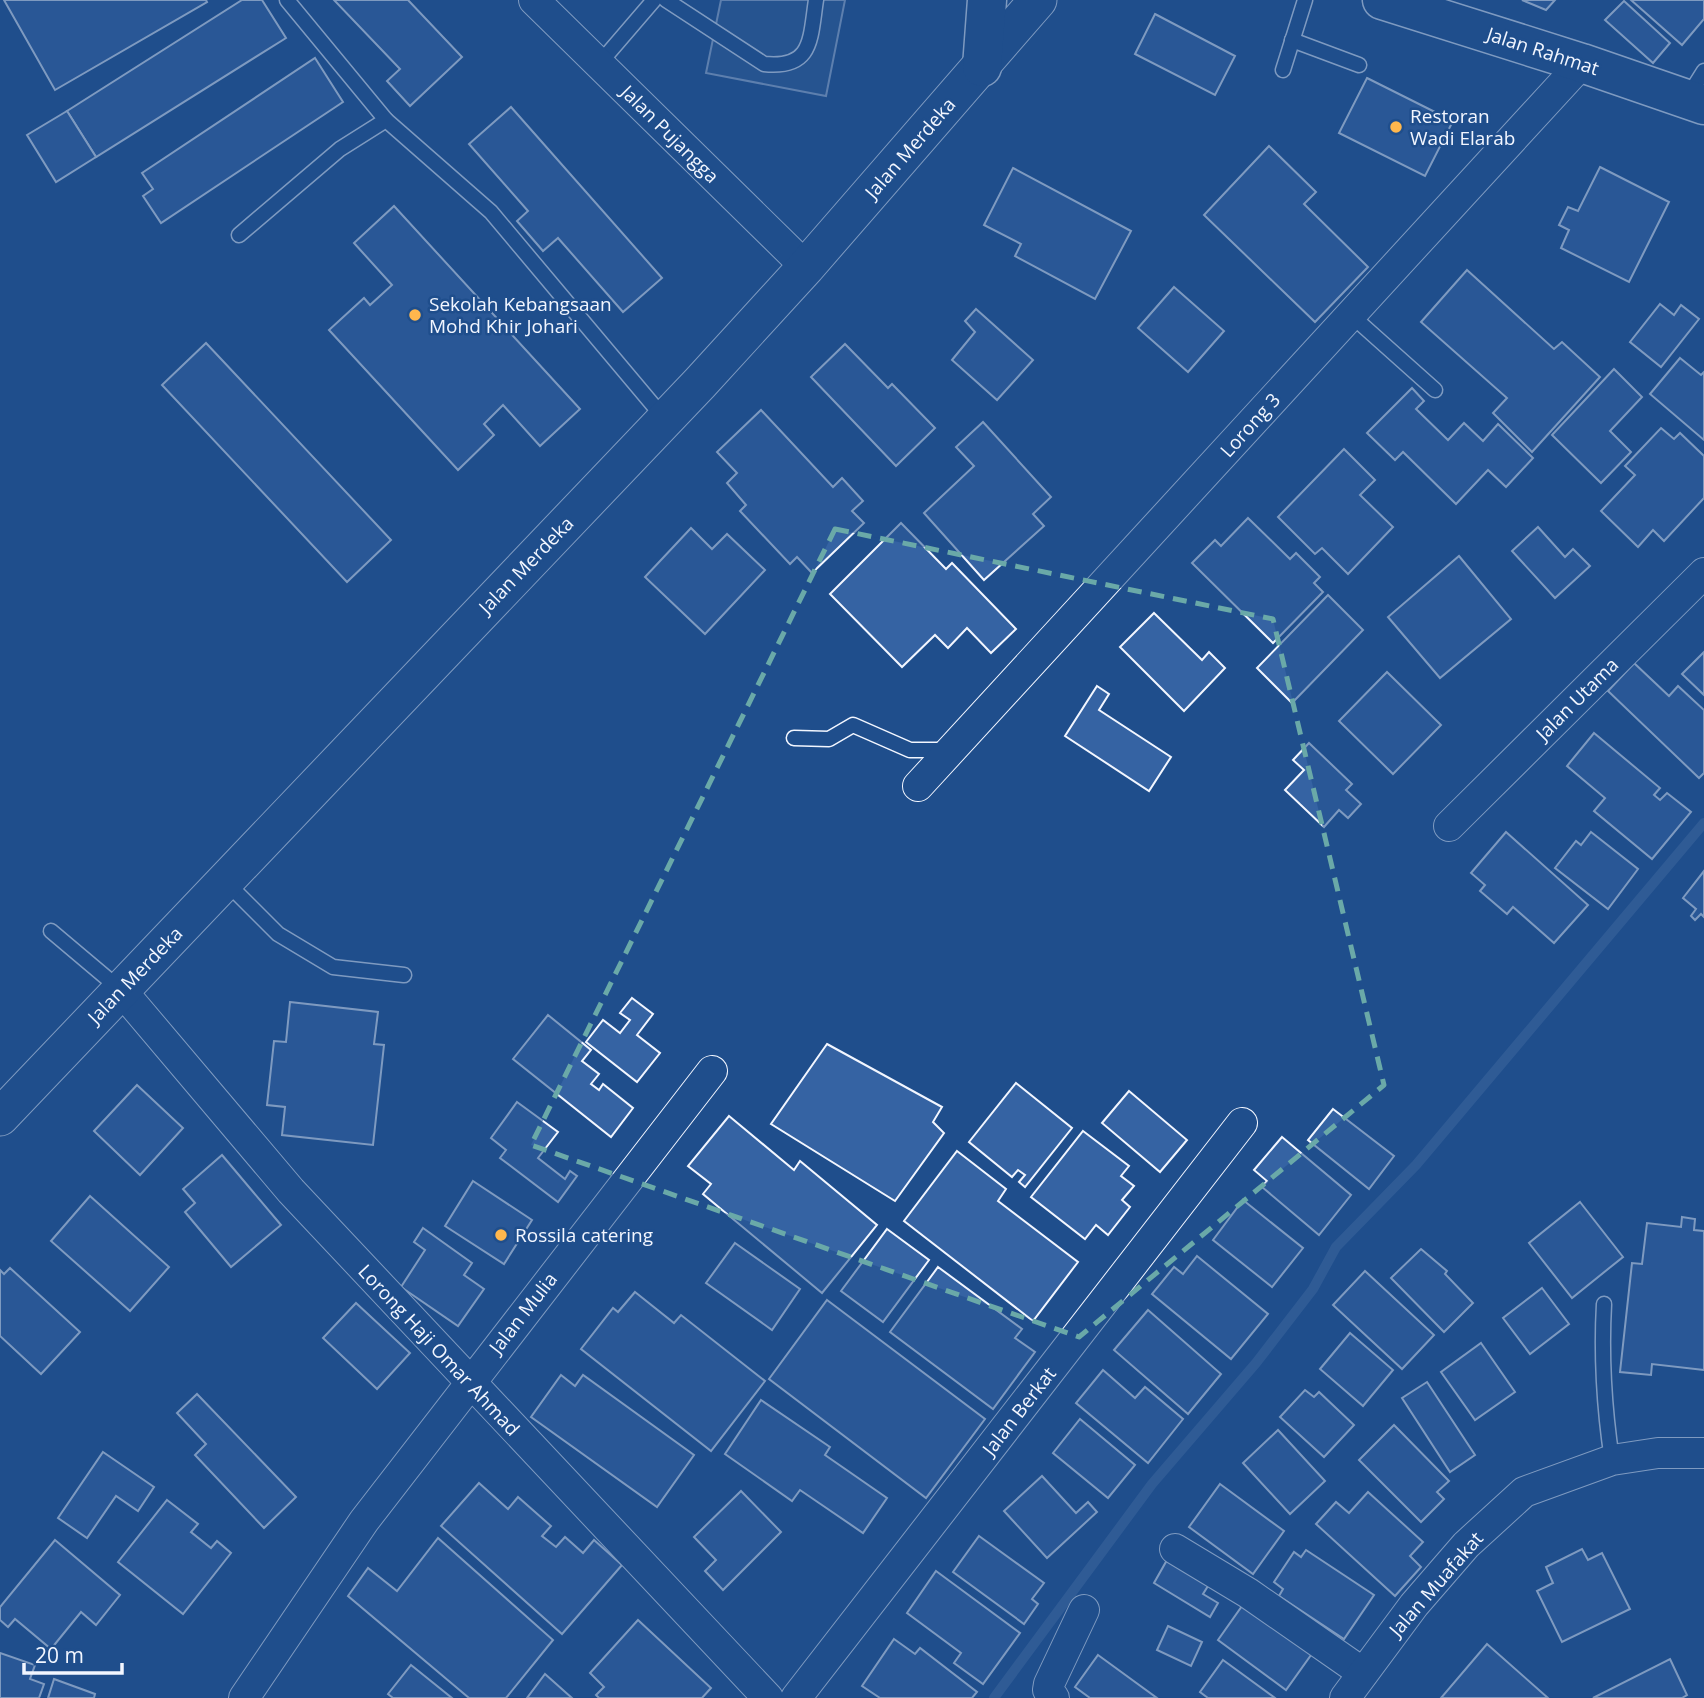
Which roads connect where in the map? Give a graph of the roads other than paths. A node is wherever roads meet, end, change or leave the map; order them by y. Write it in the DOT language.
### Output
graph roads {
  1 [pos="287,0"];
  2 [pos="534,0"];
  3 [pos="654,0"];
  4 [pos="666,0"];
  5 [pos="816,0"];
  6 [pos="987,0"];
  7 [pos="1038,0"];
  8 [pos="1305,0"];
  9 [pos="1382,0"];
  10 [pos="1292,40"];
  11 [pos="1582,63"];
  12 [pos="599,64"];
  13 [pos="1359,65"];
  14 [pos="982,67"];
  15 [pos="1283,70"];
  16 [pos="1698,92"];
  17 [pos="386,120"];
  18 [pos="239,235"];
  19 [pos="806,267"];
  20 [pos="1351,315"];
  21 [pos="1435,390"];
  22 [pos="665,419"];
  23 [pos="1704,573"];
  24 [pos="794,738"];
  25 [pos="953,750"];
  26 [pos="918,786"];
  27 [pos="1449,826"];
  28 [pos="225,881"];
  29 [pos="51,931"];
  30 [pos="404,975"];
  31 [pos="121,990"];
  32 [pos="712,1071"];
  33 [pos="0,1117"];
  34 [pos="1242,1123"];
  35 [pos="1604,1304"];
  36 [pos="469,1383"];
  37 [pos="1704,1453"];
  38 [pos="1612,1460"];
  39 [pos="1175,1549"];
  40 [pos="1084,1610"];
  41 [pos="1363,1673"];
  42 [pos="244,1698"];
  43 [pos="768,1698"];
  44 [pos="796,1698"];
  45 [pos="1054,1698"];
  46 [pos="1345,1698"];
  1 -- 17 [label="lane"];
  2 -- 12 [label="street, Jalan Pujangga"];
  3 -- 12 [label="lane"];
  4 -- 5 [label="lane"];
  6 -- 14 [label="main road"];
  7 -- 14 [label="street, Jalan Merdeka"];
  8 -- 10 [label="lane"];
  9 -- 11 [label="main road, Jalan Rahmat"];
  10 -- 13 [label="lane"];
  10 -- 15 [label="lane"];
  11 -- 16 [label="main road, Jalan Rahmat"];
  11 -- 20 [label="street, Lorong 3"];
  12 -- 19 [label="street, Jalan Pujangga"];
  14 -- 19 [label="street, Jalan Merdeka"];
  17 -- 18 [label="lane"];
  17 -- 22 [label="lane"];
  19 -- 22 [label="street, Jalan Merdeka"];
  20 -- 21 [label="lane"];
  20 -- 25 [label="street, Lorong 3"];
  22 -- 28 [label="street, Jalan Merdeka"];
  23 -- 27 [label="street, Jalan Utama"];
  24 -- 25 [label="lane"];
  25 -- 26 [label="street, Lorong 3"];
  28 -- 30 [label="lane"];
  28 -- 31 [label="street, Jalan Merdeka"];
  29 -- 31 [label="lane"];
  31 -- 33 [label="street, Jalan Merdeka"];
  31 -- 36 [label="street, Lorong Haji Omar Ahmad"];
  32 -- 36 [label="street, Jalan Mulia"];
  34 -- 44 [label="street, Jalan Berkat"];
  35 -- 38 [label="lane"];
  36 -- 42 [label="street, Jalan Mulia"];
  36 -- 43 [label="street, Lorong Haji Omar Ahmad"];
  37 -- 38 [label="street, Jalan Muafakat"];
  38 -- 41 [label="street, Jalan Muafakat"];
  39 -- 41 [label="street"];
  40 -- 45 [label="street"];
  41 -- 46 [label="street, Jalan Muafakat"];
}
